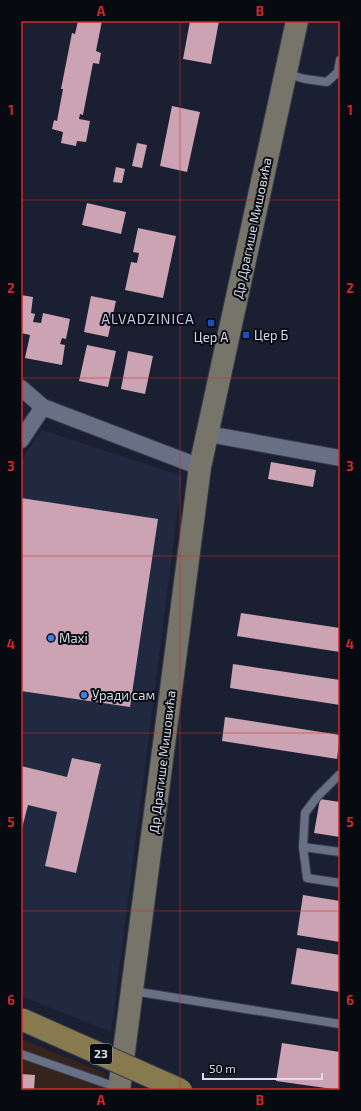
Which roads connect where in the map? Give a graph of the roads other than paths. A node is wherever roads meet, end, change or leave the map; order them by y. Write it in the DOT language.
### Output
graph roads {
  1 [pos="297,21"];
  2 [pos="340,60"];
  3 [pos="286,74"];
  4 [pos="21,388"];
  5 [pos="43,407"];
  6 [pos="208,434"];
  7 [pos="21,440"];
  8 [pos="340,458"];
  9 [pos="200,467"];
  10 [pos="340,774"];
  11 [pos="303,847"];
  12 [pos="340,852"];
  13 [pos="340,884"];
  14 [pos="132,991"];
  15 [pos="21,1019"];
  16 [pos="340,1024"];
  17 [pos="21,1054"];
  18 [pos="121,1089"];
  19 [pos="181,1090"];
  1 -- 3 [label="main road, Др Драгише Мишовића"];
  2 -- 3 [label="lane"];
  3 -- 6 [label="main road, Др Драгише Мишовића"];
  4 -- 5 [label="street"];
  5 -- 7 [label="street"];
  5 -- 9 [label="street"];
  6 -- 8 [label="street"];
  6 -- 9 [label="main road, Др Драгише Мишовића"];
  9 -- 14 [label="main road, Др Драгише Мишовића"];
  10 -- 11 [label="lane"];
  11 -- 12 [label="lane"];
  11 -- 13 [label="lane"];
  14 -- 16 [label="lane"];
  14 -- 18 [label="main road, Др Драгише Мишовића"];
  15 -- 19 [label="main road, 23, bridge"];
  17 -- 18 [label="lane"];
}
